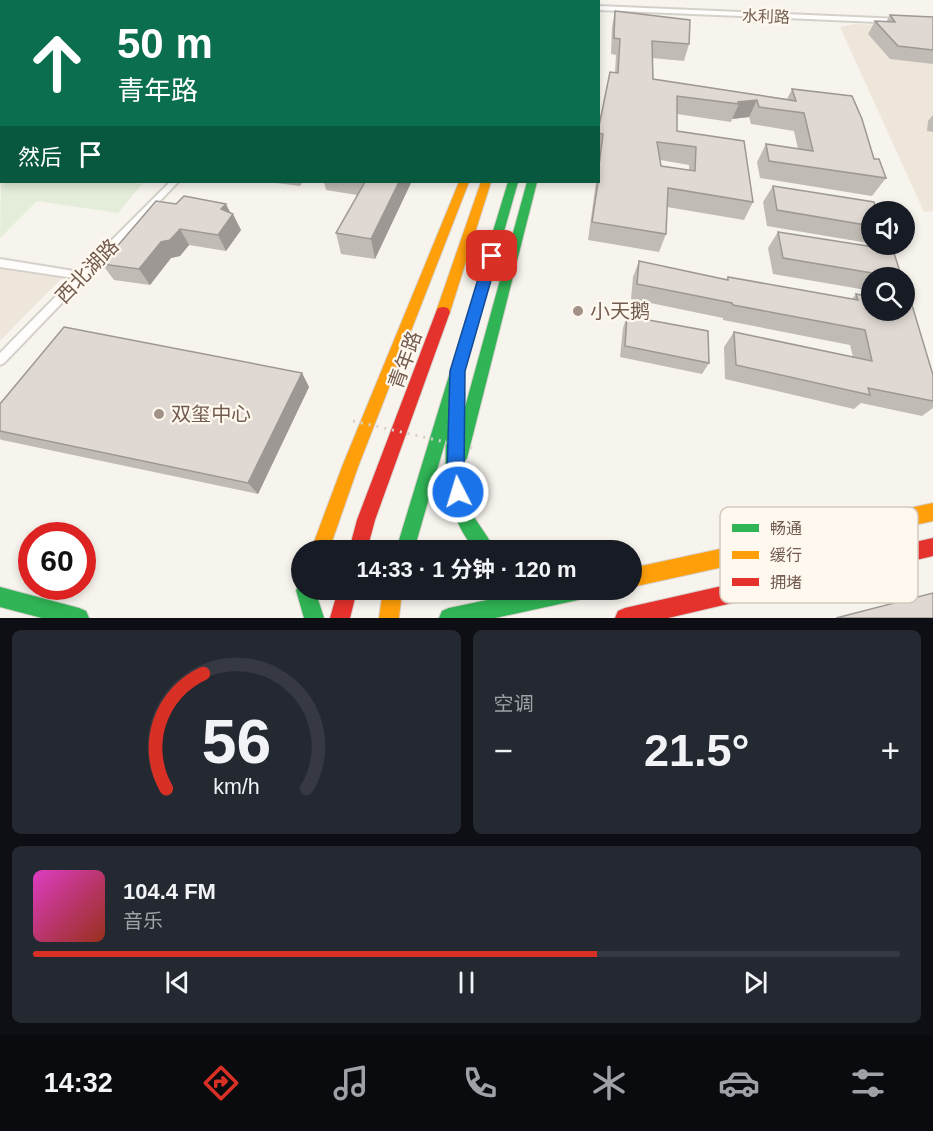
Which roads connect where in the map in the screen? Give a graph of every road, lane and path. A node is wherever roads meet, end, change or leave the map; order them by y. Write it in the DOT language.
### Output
graph roads {
  1 [pos="600,8"];
  2 [pos="909,21"];
  3 [pos="173,183"];
  4 [pos="464,183"];
  5 [pos="486,183"];
  6 [pos="513,183"];
  7 [pos="532,183"];
  8 [pos="0,263"];
  9 [pos="82,276"];
  10 [pos="0,360"];
  11 [pos="458,371"];
  12 [pos="353,422"];
  13 [pos="476,449"];
  14 [pos="455,474"];
  15 [pos="473,485"];
  16 [pos="933,512"];
  17 [pos="918,515"];
  18 [pos="486,519"];
  19 [pos="324,540"];
  20 [pos="361,540"];
  21 [pos="408,540"];
  22 [pos="479,540"];
  23 [pos="933,547"];
  24 [pos="918,550"];
  25 [pos="720,559"];
  26 [pos="642,576"];
  27 [pos="720,596"];
  28 [pos="0,597"];
  29 [pos="308,600"];
  30 [pos="345,600"];
  31 [pos="392,600"];
  32 [pos="532,600"];
  33 [pos="79,618"];
  34 [pos="314,618"];
  35 [pos="340,618"];
  36 [pos="389,618"];
  37 [pos="449,618"];
  38 [pos="625,618"];
  1 -- 2 [label="street, 水利路"];
  3 -- 9 [label="street, 西北湖路"];
  4 -- 19 [label="main road"];
  5 -- 20 [label="main road, 青年路"];
  6 -- 11 [label="main road"];
  7 -- 14 [label="main road"];
  8 -- 9 [label="street"];
  9 -- 10 [label="street, 西北湖路"];
  11 -- 14 [label="main road"];
  11 -- 21 [label="main road"];
  12 -- 13 [label="path, bridge"];
  14 -- 22 [label="main road"];
  15 -- 18 [label="path"];
  16 -- 17 [label="main road"];
  23 -- 24 [label="main road"];
  25 -- 26 [label="main road"];
  27 -- 38 [label="main road"];
  28 -- 33 [label="main road"];
  29 -- 34 [label="main road"];
  30 -- 35 [label="main road"];
  31 -- 36 [label="main road"];
  32 -- 37 [label="main road"];
}
